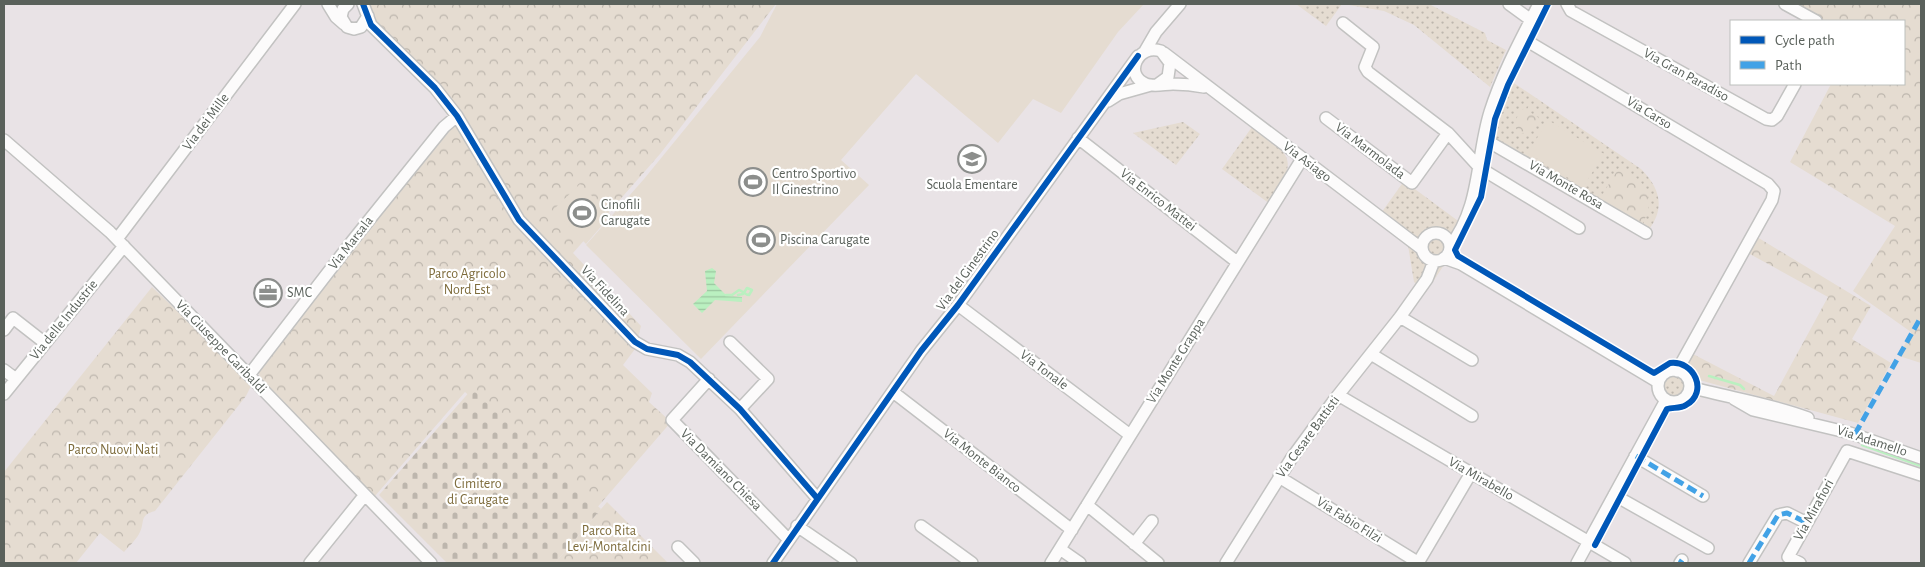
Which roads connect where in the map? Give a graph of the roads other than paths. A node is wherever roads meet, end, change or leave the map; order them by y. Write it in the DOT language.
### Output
graph roads {
  1 [pos="295,4"];
  2 [pos="328,4"];
  3 [pos="346,4"];
  4 [pos="1180,4"];
  5 [pos="1509,4"];
  6 [pos="1520,4"];
  7 [pos="1567,4"];
  8 [pos="1786,4"];
  9 [pos="364,7"];
  10 [pos="1535,13"];
  11 [pos="1814,20"];
  12 [pos="1343,23"];
  13 [pos="352,27"];
  14 [pos="1522,38"];
  15 [pos="385,40"];
  16 [pos="1150,50"];
  17 [pos="1154,85"];
  18 [pos="1794,85"];
  19 [pos="1206,87"];
  20 [pos="1103,105"];
  21 [pos="457,116"];
  22 [pos="1326,118"];
  23 [pos="1448,133"];
  24 [pos="1078,138"];
  25 [pos="1484,139"];
  26 [pos="4,140"];
  27 [pos="1302,159"];
  28 [pos="1480,168"];
  29 [pos="1474,194"];
  30 [pos="1579,228"];
  31 [pos="1646,233"];
  32 [pos="1444,235"];
  33 [pos="1407,237"];
  34 [pos="1425,237"];
  35 [pos="121,242"];
  36 [pos="1422,249"];
  37 [pos="1444,254"];
  38 [pos="1237,262"];
  39 [pos="958,305"];
  40 [pos="1400,317"];
  41 [pos="4,330"];
  42 [pos="730,342"];
  43 [pos="45,343"];
  44 [pos="1371,354"];
  45 [pos="1472,360"];
  46 [pos="4,370"];
  47 [pos="1677,371"];
  48 [pos="249,375"];
  49 [pos="16,379"];
  50 [pos="709,379"];
  51 [pos="1658,382"];
  52 [pos="1690,387"];
  53 [pos="893,392"];
  54 [pos="4,394"];
  55 [pos="1338,395"];
  56 [pos="1666,400"];
  57 [pos="740,409"];
  58 [pos="1472,416"];
  59 [pos="1130,435"];
  60 [pos="1636,456"];
  61 [pos="1921,458"];
  62 [pos="1471,473"];
  63 [pos="1921,475"];
  64 [pos="1279,477"];
  65 [pos="1614,495"];
  66 [pos="364,496"];
  67 [pos="1703,496"];
  68 [pos="817,498"];
  69 [pos="1087,505"];
  70 [pos="1152,521"];
  71 [pos="1807,523"];
  72 [pos="797,526"];
  73 [pos="921,526"];
  74 [pos="1072,530"];
  75 [pos="788,538"];
  76 [pos="1588,541"];
  77 [pos="1134,544"];
  78 [pos="678,547"];
  79 [pos="1708,548"];
  80 [pos="1060,549"];
  81 [pos="310,563"];
  82 [pos="431,563"];
  83 [pos="694,563"];
  84 [pos="773,563"];
  85 [pos="851,563"];
  86 [pos="972,563"];
  87 [pos="1051,563"];
  88 [pos="1080,563"];
  89 [pos="1158,563"];
  90 [pos="1226,563"];
  91 [pos="1419,563"];
  92 [pos="1577,563"];
  93 [pos="1624,563"];
  94 [pos="1750,563"];
  95 [pos="1800,563"];
  1 -- 35 [label="street, Via dei Mille"];
  2 -- 13 [label="street"];
  3 -- 13 [label="street"];
  4 -- 16 [label="street, Via del Ginestrino"];
  5 -- 10 [label="street"];
  6 -- 10 [label="street"];
  7 -- 18 [label="street, Via Gran Paradiso"];
  8 -- 11 [label="street"];
  9 -- 13 [label="street, Via Fidelina"];
  9 -- 15 [label="street, Via Fidelina"];
  10 -- 14 [label="street, Via Cesare Battisti"];
  12 -- 23 [label="street"];
  13 -- 15 [label="street, Via Fidelina"];
  14 -- 25 [label="street, Via Cesare Battisti"];
  14 -- 47 [label="street, Via Carso"];
  15 -- 21 [label="street, Via Fidelina"];
  16 -- 17 [label="street"];
  16 -- 17 [label="street"];
  16 -- 19 [label="street, Via Asiago"];
  16 -- 20 [label="street, Via del Ginestrino"];
  17 -- 19 [label="street"];
  17 -- 20 [label="street, Via del Ginestrino"];
  19 -- 27 [label="street, Via Asiago"];
  20 -- 24 [label="street, Via del Ginestrino"];
  21 -- 48 [label="street, Via Marsala"];
  21 -- 50 [label="street, Via Fidelina"];
  22 -- 23 [label="street, Via Marmolada"];
  23 -- 28 [label="street"];
  24 -- 38 [label="street, Via Enrico Mattei"];
  24 -- 39 [label="street, Via del Ginestrino"];
  25 -- 28 [label="street, Via Cesare Battisti"];
  25 -- 31 [label="street, Via Monte Rosa"];
  26 -- 35 [label="street, Via Giuseppe Garibaldi"];
  27 -- 33 [label="street, Via Asiago"];
  27 -- 38 [label="street, Via Monte Grappa"];
  28 -- 29 [label="street, Via Cesare Battisti"];
  28 -- 30 [label="street"];
  29 -- 32 [label="street, Via Cesare Battisti"];
  29 -- 37 [label="street, Via Cesare Battisti"];
  32 -- 34 [label="street"];
  32 -- 37 [label="street"];
  33 -- 34 [label="street"];
  33 -- 36 [label="street, Via Asiago"];
  34 -- 36 [label="street"];
  35 -- 43 [label="street, Via delle Industrie"];
  35 -- 48 [label="street, Via Giuseppe Garibaldi"];
  36 -- 37 [label="street"];
  37 -- 40 [label="street, Via Cesare Battisti"];
  37 -- 51 [label="street"];
  38 -- 59 [label="street, Via Monte Grappa"];
  39 -- 53 [label="street, Via del Ginestrino"];
  39 -- 59 [label="street, Via Tonale"];
  40 -- 44 [label="street, Via Cesare Battisti"];
  40 -- 45 [label="street"];
  41 -- 43 [label="street"];
  42 -- 57 [label="street"];
  43 -- 49 [label="street, Via delle Industrie"];
  44 -- 55 [label="street, Via Cesare Battisti"];
  44 -- 58 [label="street"];
  46 -- 49 [label="street"];
  47 -- 51 [label="street"];
  47 -- 52 [label="street"];
  48 -- 66 [label="street, Via Giuseppe Garibaldi"];
  49 -- 54 [label="street, Via delle Industrie"];
  50 -- 57 [label="street, Via Fidelina"];
  50 -- 75 [label="street, Via Damiano Chiesa"];
  51 -- 56 [label="street"];
  52 -- 56 [label="street"];
  52 -- 61 [label="street, Via Adamello"];
  53 -- 68 [label="street, Via del Ginestrino"];
  53 -- 74 [label="street, Via Monte Bianco"];
  55 -- 62 [label="street, Via Mirabello"];
  55 -- 64 [label="street, Via Cesare Battisti"];
  56 -- 60 [label="street"];
  57 -- 68 [label="street, Via Fidelina"];
  59 -- 69 [label="street, Via Monte Grappa"];
  60 -- 65 [label="street"];
  60 -- 67 [label="street"];
  62 -- 76 [label="street, Via Mirabello"];
  62 -- 91 [label="street"];
  63 -- 71 [label="street, Via Mirafiori"];
  64 -- 90 [label="street, Via Cesare Battisti"];
  64 -- 91 [label="street, Via Fabio Filzi"];
  65 -- 76 [label="street"];
  65 -- 79 [label="street"];
  66 -- 81 [label="street"];
  66 -- 82 [label="street, Via Giuseppe Garibaldi"];
  68 -- 72 [label="street"];
  69 -- 74 [label="street, Via Monte Grappa"];
  69 -- 77 [label="street"];
  70 -- 77 [label="street"];
  71 -- 94 [label="street"];
  71 -- 95 [label="street, Via Mirafiori"];
  72 -- 75 [label="street"];
  72 -- 85 [label="street"];
  73 -- 86 [label="street"];
  74 -- 80 [label="street, Via Monte Grappa"];
  75 -- 84 [label="street"];
  76 -- 92 [label="street"];
  76 -- 93 [label="street, Via Mirabello"];
  77 -- 89 [label="street"];
  78 -- 83 [label="street"];
  80 -- 87 [label="street, Via Monte Grappa"];
  80 -- 88 [label="street"];
}
